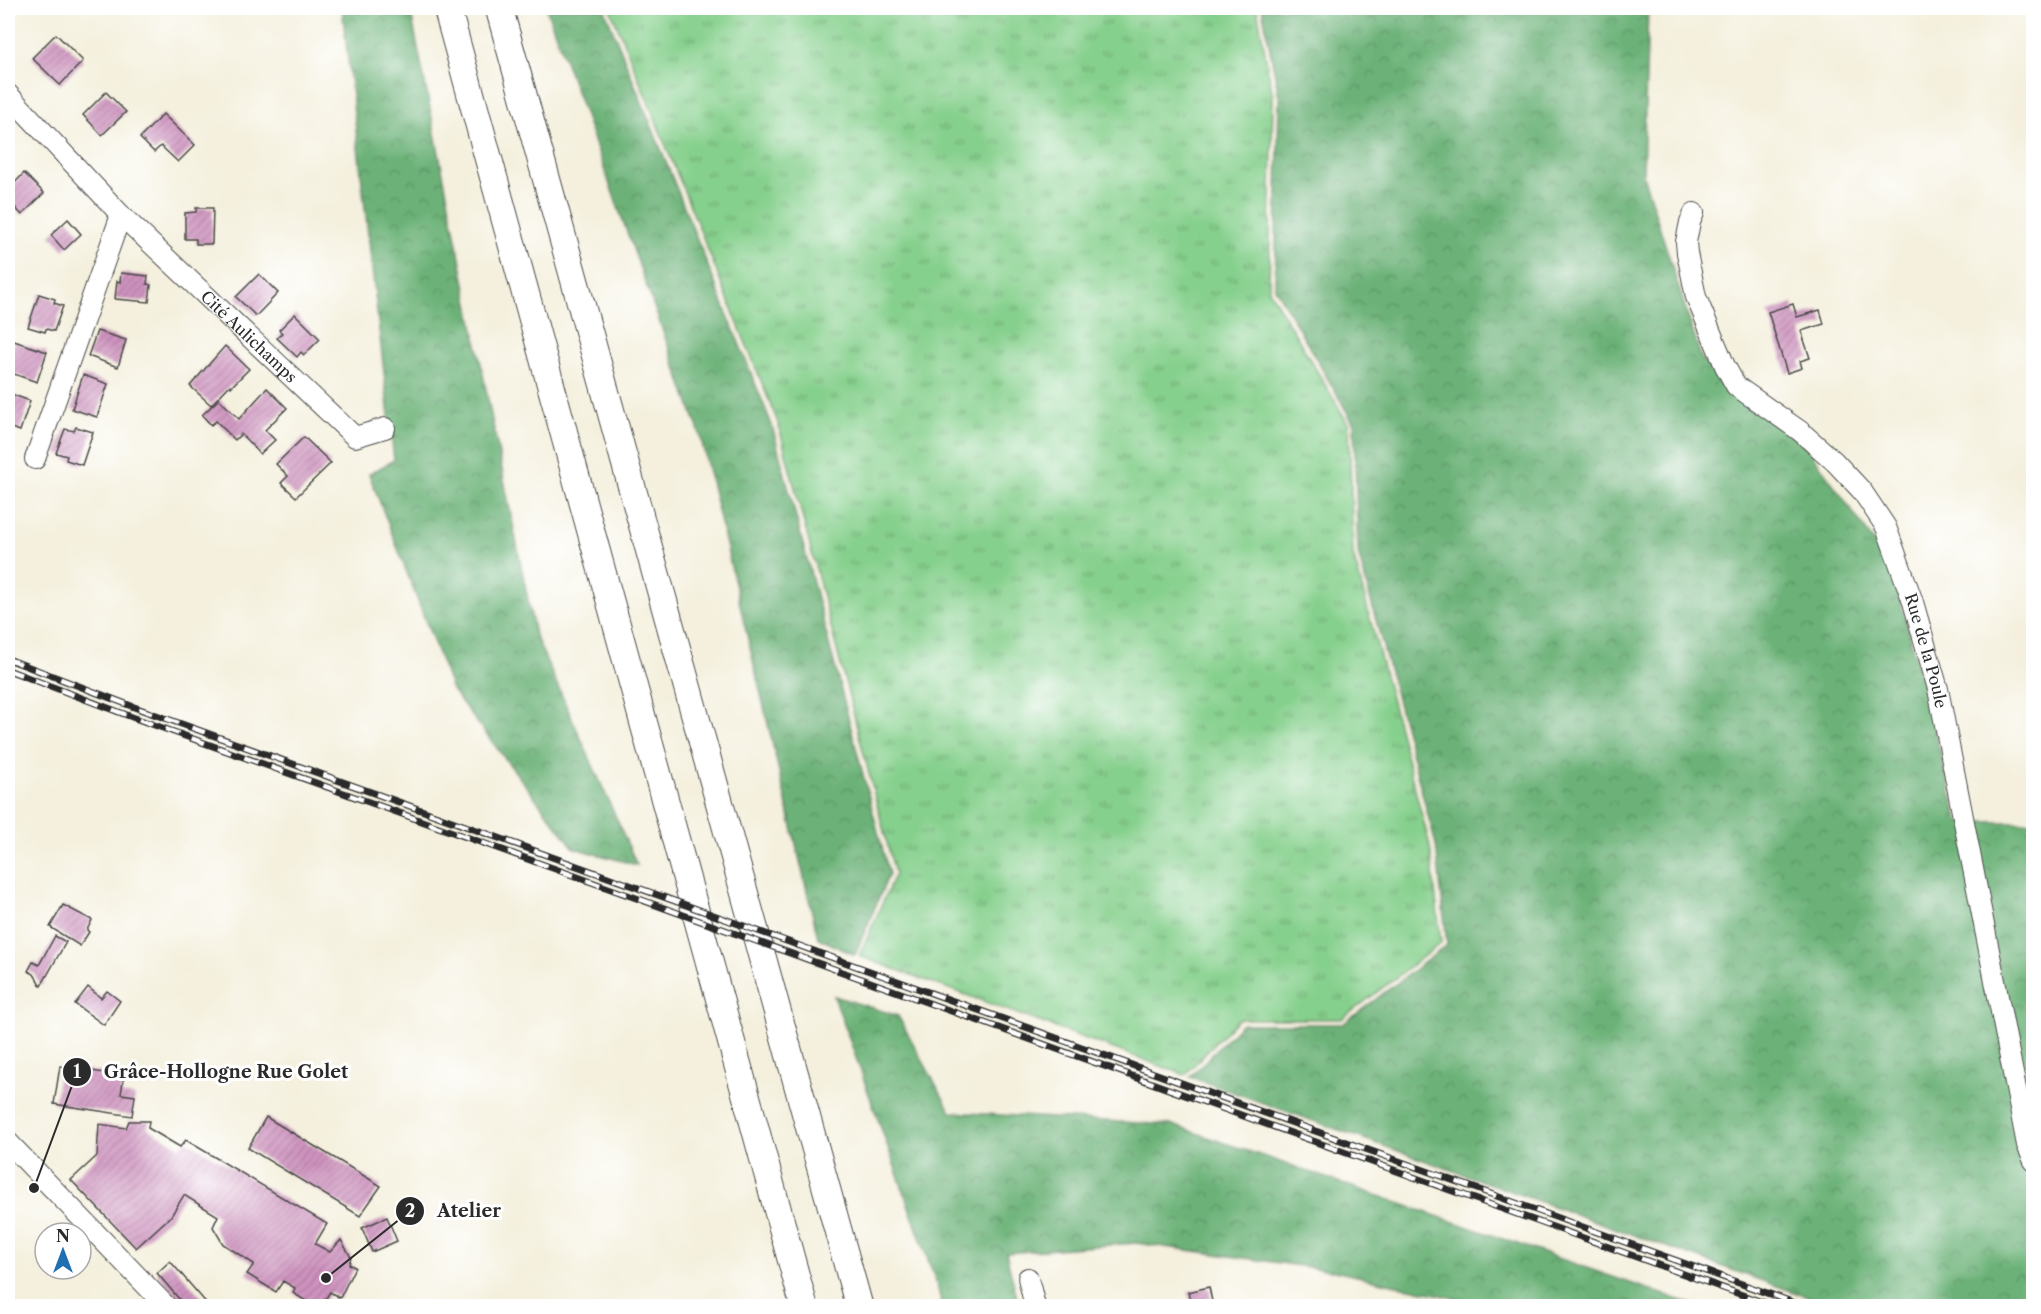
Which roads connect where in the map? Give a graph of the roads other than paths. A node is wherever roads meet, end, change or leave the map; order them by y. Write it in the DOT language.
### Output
graph roads {
  1 [pos="447,8"];
  2 [pos="499,8"];
  3 [pos="8,94"];
  4 [pos="1694,213"];
  5 [pos="121,215"];
  6 [pos="385,428"];
  7 [pos="35,459"];
  8 [pos="8,1142"];
  9 [pos="2034,1161"];
  10 [pos="1028,1278"];
  11 [pos="166,1306"];
  12 [pos="804,1306"];
  13 [pos="859,1306"];
  14 [pos="1035,1306"];
  1 -- 12 [label="highway"];
  2 -- 13 [label="highway"];
  3 -- 5 [label="street, Cité Aulichamps"];
  4 -- 9 [label="street, Rue de la Poule"];
  5 -- 6 [label="street, Cité Aulichamps"];
  5 -- 7 [label="street"];
  8 -- 11 [label="street"];
  10 -- 14 [label="street"];
}
